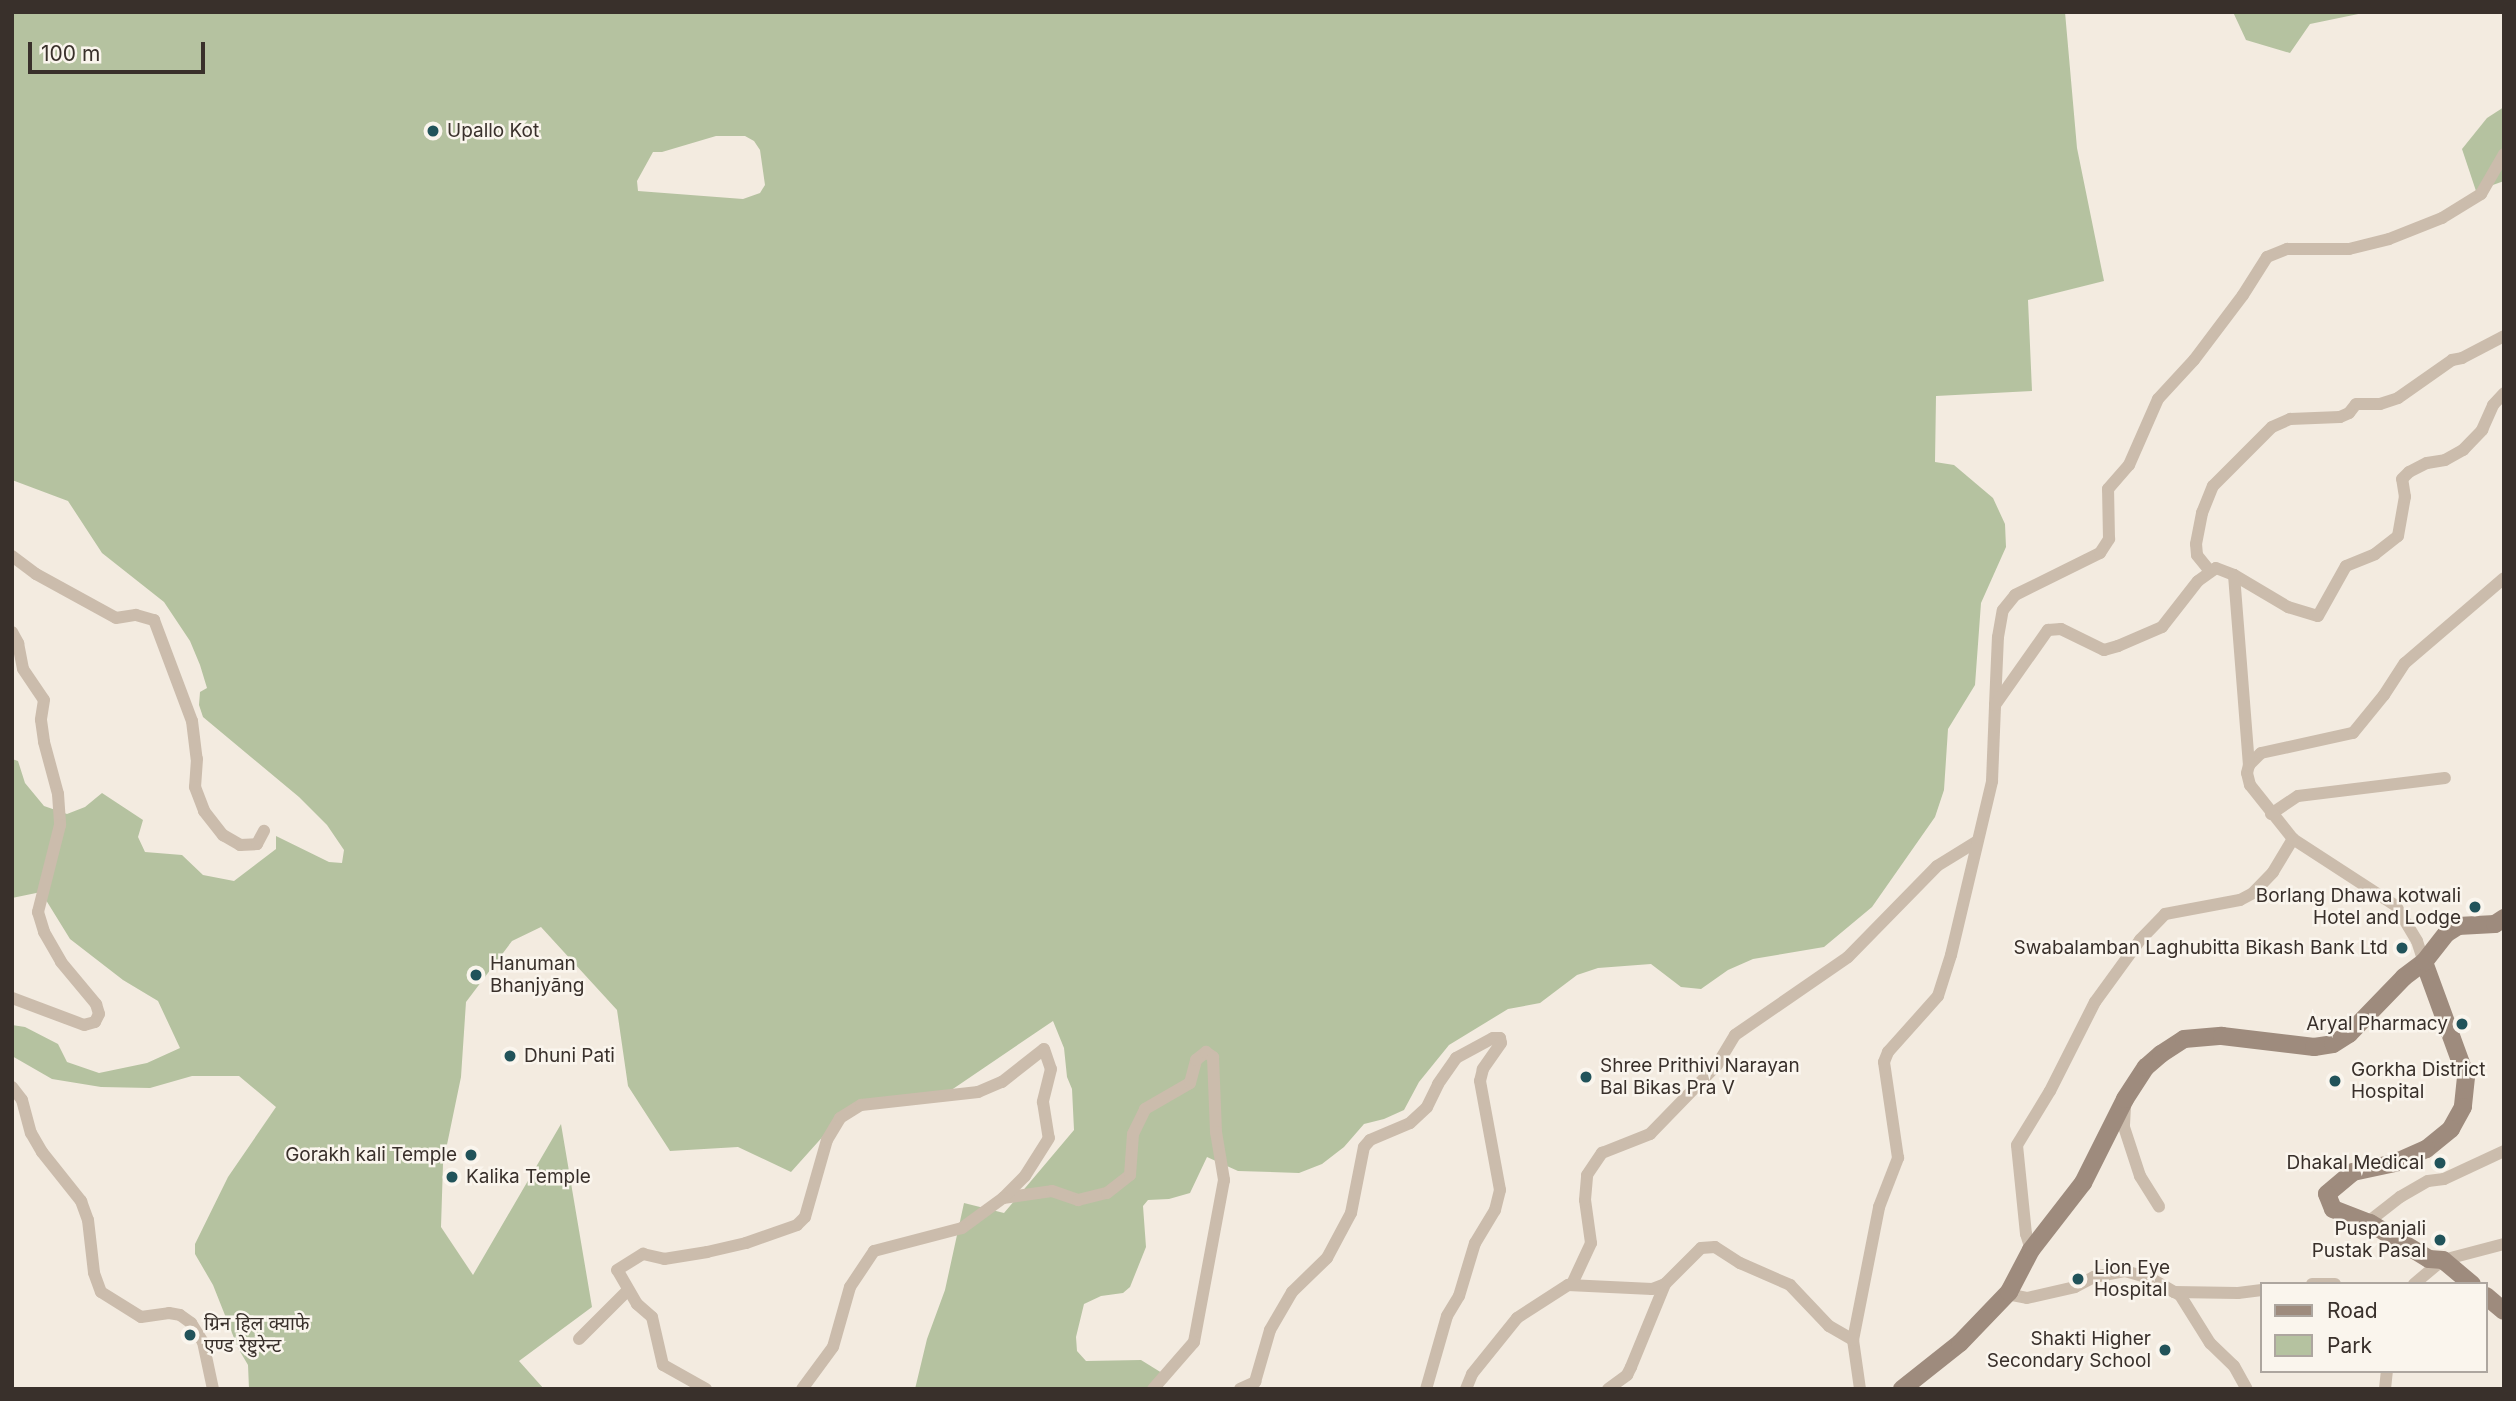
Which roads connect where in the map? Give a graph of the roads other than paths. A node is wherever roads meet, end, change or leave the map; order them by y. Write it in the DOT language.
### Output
graph roads {
  1 [pos="2504,154"];
  2 [pos="2504,336"];
  3 [pos="2504,393"];
  4 [pos="12,556"];
  5 [pos="2209,570"];
  6 [pos="2234,575"];
  7 [pos="2504,578"];
  8 [pos="12,632"];
  9 [pos="1995,705"];
  10 [pos="2249,765"];
  11 [pos="2445,778"];
  12 [pos="2271,814"];
  13 [pos="264,831"];
  14 [pos="2293,839"];
  15 [pos="1976,842"];
  16 [pos="2504,918"];
  17 [pos="2424,962"];
  18 [pos="12,998"];
  19 [pos="12,1087"];
  20 [pos="2125,1099"];
  21 [pos="2504,1151"];
  22 [pos="1003,1198"];
  23 [pos="2159,1206"];
  24 [pos="2368,1222"];
  25 [pos="2504,1244"];
  26 [pos="2031,1250"];
  27 [pos="2444,1260"];
  28 [pos="2416,1282"];
  29 [pos="2470,1282"];
  30 [pos="1572,1284"];
  31 [pos="1665,1284"];
  32 [pos="2260,1290"];
  33 [pos="627,1291"];
  34 [pos="2174,1292"];
  35 [pos="2007,1294"];
  36 [pos="2488,1298"];
  37 [pos="2504,1311"];
  38 [pos="579,1339"];
  39 [pos="1853,1340"];
  40 [pos="213,1389"];
  41 [pos="706,1389"];
  42 [pos="803,1389"];
  43 [pos="1153,1389"];
  44 [pos="1240,1389"];
  45 [pos="1426,1389"];
  46 [pos="1466,1389"];
  47 [pos="1608,1389"];
  48 [pos="1860,1389"];
  49 [pos="1902,1389"];
  50 [pos="2247,1389"];
  1 -- 9 [label="street"];
  2 -- 5 [label="street"];
  3 -- 6 [label="street"];
  4 -- 13 [label="street"];
  5 -- 6 [label="street"];
  5 -- 9 [label="street"];
  6 -- 10 [label="street"];
  7 -- 10 [label="street"];
  8 -- 18 [label="street"];
  9 -- 15 [label="street"];
  10 -- 12 [label="street"];
  11 -- 12 [label="street"];
  12 -- 14 [label="street"];
  14 -- 17 [label="street"];
  14 -- 26 [label="street"];
  15 -- 30 [label="street"];
  15 -- 39 [label="street"];
  16 -- 17 [label="street"];
  17 -- 20 [label="street"];
  17 -- 24 [label="street"];
  19 -- 40 [label="street"];
  20 -- 23 [label="street"];
  20 -- 26 [label="street"];
  21 -- 24 [label="street"];
  22 -- 33 [label="street"];
  22 -- 42 [label="street"];
  22 -- 43 [label="street"];
  24 -- 27 [label="street"];
  25 -- 27 [label="street"];
  26 -- 35 [label="street"];
  27 -- 28 [label="street"];
  27 -- 29 [label="street"];
  30 -- 31 [label="street"];
  30 -- 46 [label="street"];
  31 -- 39 [label="street"];
  31 -- 47 [label="street"];
  32 -- 34 [label="street"];
  33 -- 38 [label="street"];
  33 -- 41 [label="street"];
  34 -- 35 [label="street"];
  34 -- 50 [label="street"];
  35 -- 49 [label="street"];
  36 -- 37 [label="street"];
  39 -- 48 [label="street"];
  44 -- 45 [label="street"];
}
